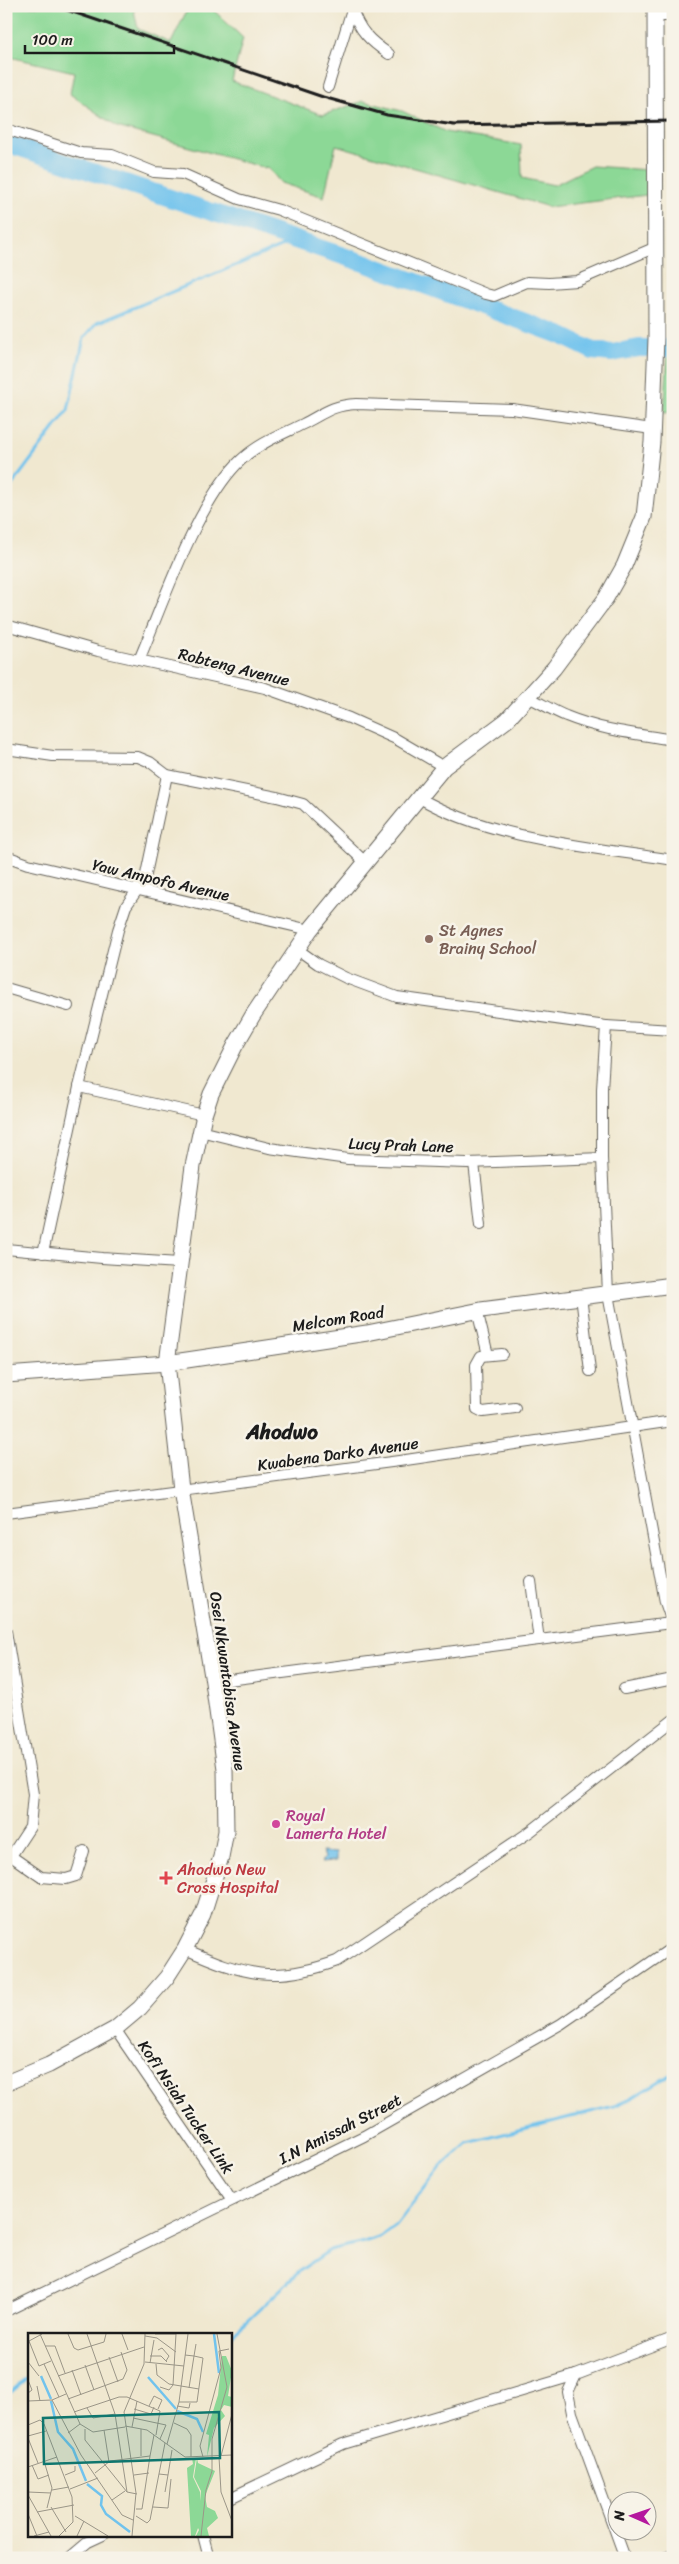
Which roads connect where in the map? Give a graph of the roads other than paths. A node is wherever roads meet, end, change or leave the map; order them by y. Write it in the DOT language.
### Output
graph roads {
  1 [pos="352,7"];
  2 [pos="655,11"];
  3 [pos="673,16"];
  4 [pos="389,54"];
  5 [pos="328,87"];
  6 [pos="6,129"];
  7 [pos="656,246"];
  8 [pos="652,429"];
  9 [pos="6,625"];
  10 [pos="139,660"];
  11 [pos="528,697"];
  12 [pos="673,740"];
  13 [pos="6,749"];
  14 [pos="444,767"];
  15 [pos="167,775"];
  16 [pos="418,797"];
  17 [pos="6,856"];
  18 [pos="673,860"];
  19 [pos="366,862"];
  20 [pos="139,889"];
  21 [pos="310,930"];
  22 [pos="297,949"];
  23 [pos="6,988"];
  24 [pos="68,1006"];
  25 [pos="606,1026"];
  26 [pos="673,1030"];
  27 [pos="79,1087"];
  28 [pos="204,1115"];
  29 [pos="200,1131"];
  30 [pos="602,1158"];
  31 [pos="474,1163"];
  32 [pos="481,1224"];
  33 [pos="6,1249"];
  34 [pos="42,1253"];
  35 [pos="180,1263"];
  36 [pos="673,1285"];
  37 [pos="608,1294"];
  38 [pos="580,1296"];
  39 [pos="477,1310"];
  40 [pos="502,1354"];
  41 [pos="488,1355"];
  42 [pos="167,1363"];
  43 [pos="590,1371"];
  44 [pos="6,1375"];
  45 [pos="515,1408"];
  46 [pos="673,1421"];
  47 [pos="633,1428"];
  48 [pos="181,1489"];
  49 [pos="6,1514"];
  50 [pos="531,1582"];
  51 [pos="672,1624"];
  52 [pos="6,1631"];
  53 [pos="539,1640"];
  54 [pos="673,1680"];
  55 [pos="213,1682"];
  56 [pos="624,1689"];
  57 [pos="673,1720"];
  58 [pos="84,1851"];
  59 [pos="8,1858"];
  60 [pos="673,1947"];
  61 [pos="186,1949"];
  62 [pos="115,2030"];
  63 [pos="6,2083"];
  64 [pos="232,2200"];
  65 [pos="6,2311"];
  66 [pos="673,2338"];
  67 [pos="576,2374"];
  68 [pos="547,2383"];
  69 [pos="568,2392"];
  70 [pos="231,2498"];
  71 [pos="101,2536"];
  72 [pos="203,2536"];
  73 [pos="673,2555"];
  74 [pos="69,2558"];
  75 [pos="208,2558"];
  76 [pos="625,2558"];
  77 [pos="664,2558"];
  1 -- 4 [label="street"];
  1 -- 5 [label="street"];
  2 -- 3 [label="street"];
  2 -- 7 [label="main road, Osei Nkwantabisa Avenue"];
  6 -- 7 [label="street"];
  7 -- 8 [label="main road, Osei Nkwantabisa Avenue"];
  8 -- 10 [label="street"];
  8 -- 11 [label="main road, Osei Nkwantabisa Avenue"];
  9 -- 10 [label="street, Robteng Avenue"];
  10 -- 14 [label="street, Robteng Avenue"];
  11 -- 12 [label="street"];
  11 -- 14 [label="main road, Osei Nkwantabisa Avenue"];
  13 -- 15 [label="street"];
  14 -- 16 [label="main road, Osei Nkwantabisa Avenue"];
  15 -- 19 [label="street"];
  15 -- 20 [label="street"];
  16 -- 18 [label="street"];
  16 -- 19 [label="main road, Osei Nkwantabisa Avenue"];
  17 -- 20 [label="street, Yaw Ampofo Avenue"];
  19 -- 21 [label="main road, Osei Nkwantabisa Avenue"];
  20 -- 21 [label="street, Yaw Ampofo Avenue"];
  20 -- 27 [label="street"];
  21 -- 22 [label="main road, Osei Nkwantabisa Avenue"];
  22 -- 25 [label="street"];
  22 -- 28 [label="main road, Osei Nkwantabisa Avenue"];
  23 -- 24 [label="street"];
  25 -- 26 [label="street"];
  25 -- 30 [label="street"];
  27 -- 28 [label="street"];
  27 -- 34 [label="street"];
  28 -- 29 [label="main road, Osei Nkwantabisa Avenue"];
  29 -- 31 [label="street, Lucy Prah Lane"];
  29 -- 35 [label="main road, Osei Nkwantabisa Avenue"];
  30 -- 31 [label="street, Lucy Prah Lane"];
  30 -- 37 [label="street"];
  31 -- 32 [label="street"];
  33 -- 34 [label="street"];
  34 -- 35 [label="street"];
  35 -- 42 [label="main road, Osei Nkwantabisa Avenue"];
  36 -- 37 [label="main road, Melcom Road"];
  37 -- 38 [label="main road, Melcom Road"];
  37 -- 47 [label="street"];
  38 -- 39 [label="main road, Melcom Road"];
  38 -- 43 [label="street"];
  39 -- 41 [label="street"];
  39 -- 42 [label="main road, Melcom Road"];
  40 -- 41 [label="street"];
  41 -- 45 [label="street"];
  42 -- 44 [label="main road, Melcom Road"];
  42 -- 48 [label="main road, Osei Nkwantabisa Avenue"];
  46 -- 47 [label="street, Kwabena Darko Avenue"];
  47 -- 48 [label="street, Kwabena Darko Avenue"];
  47 -- 51 [label="street"];
  48 -- 49 [label="street, Kwabena Darko Avenue"];
  48 -- 55 [label="main road, Osei Nkwantabisa Avenue"];
  50 -- 53 [label="street"];
  51 -- 53 [label="street"];
  52 -- 59 [label="street"];
  53 -- 55 [label="street"];
  54 -- 56 [label="street"];
  55 -- 61 [label="main road, Osei Nkwantabisa Avenue"];
  57 -- 61 [label="street"];
  58 -- 59 [label="street"];
  60 -- 64 [label="street, I.N Amissah Street"];
  61 -- 62 [label="main road, Osei Nkwantabisa Avenue"];
  62 -- 63 [label="main road, Osei Nkwantabisa Avenue"];
  62 -- 64 [label="street, Kofi Nsiah Tucker Link"];
  64 -- 65 [label="street, I.N Amissah Street"];
  66 -- 67 [label="street"];
  67 -- 68 [label="street"];
  67 -- 69 [label="street"];
  68 -- 69 [label="street"];
  68 -- 70 [label="street"];
  69 -- 76 [label="street"];
  71 -- 74 [label="street"];
  72 -- 75 [label="street"];
  73 -- 77 [label="street"];
}
